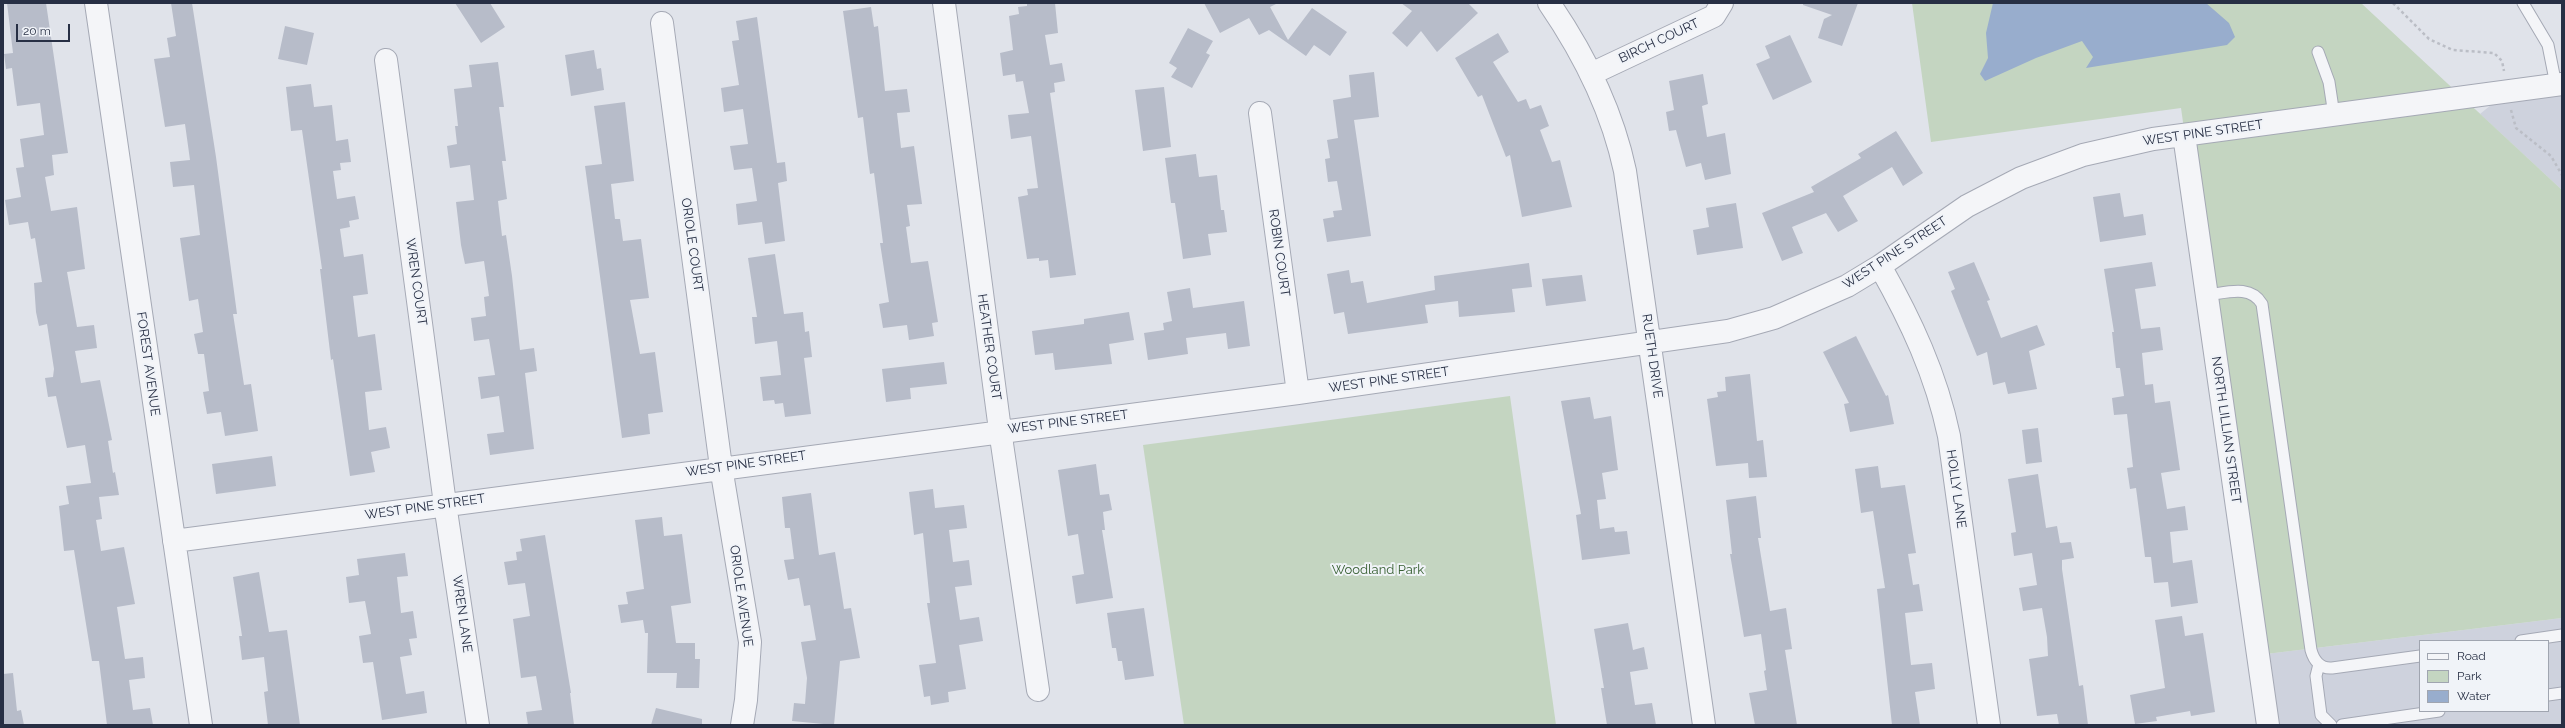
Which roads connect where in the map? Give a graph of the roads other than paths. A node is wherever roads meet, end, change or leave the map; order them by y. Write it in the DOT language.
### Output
graph roads {
  1 [pos="96,3"];
  2 [pos="944,3"];
  3 [pos="1549,3"];
  4 [pos="1722,3"];
  5 [pos="2523,3"];
  6 [pos="662,23"];
  7 [pos="2318,52"];
  8 [pos="386,60"];
  9 [pos="1591,74"];
  10 [pos="2559,84"];
  11 [pos="1260,113"];
  12 [pos="2334,115"];
  13 [pos="2184,135"];
  14 [pos="1880,266"];
  15 [pos="2207,295"];
  16 [pos="1650,344"];
  17 [pos="1298,393"];
  18 [pos="1000,430"];
  19 [pos="721,467"];
  20 [pos="445,504"];
  21 [pos="174,541"];
  22 [pos="2562,635"];
  23 [pos="2528,640"];
  24 [pos="2419,656"];
  25 [pos="2319,664"];
  26 [pos="1038,690"];
  27 [pos="2562,693"];
  28 [pos="2549,695"];
  29 [pos="2432,712"];
  30 [pos="201,725"];
  31 [pos="478,725"];
  32 [pos="742,725"];
  33 [pos="1704,725"];
  34 [pos="1989,725"];
  35 [pos="2268,725"];
  36 [pos="2331,725"];
  37 [pos="2342,725"];
  1 -- 21 [label="street, FOREST AVENUE"];
  2 -- 18 [label="street, HEATHER COURT"];
  3 -- 9 [label="street, RUETH DRIVE"];
  4 -- 9 [label="street, BIRCH COURT"];
  5 -- 10 [label="lane"];
  6 -- 19 [label="street, ORIOLE COURT"];
  7 -- 12 [label="lane"];
  8 -- 20 [label="street, WREN COURT"];
  9 -- 16 [label="street, RUETH DRIVE"];
  10 -- 12 [label="street, WEST PINE STREET"];
  11 -- 17 [label="street, ROBIN COURT"];
  12 -- 13 [label="street, WEST PINE STREET"];
  13 -- 14 [label="street, WEST PINE STREET"];
  13 -- 15 [label="street, NORTH LILLIAN STREET"];
  14 -- 16 [label="street, WEST PINE STREET"];
  14 -- 34 [label="street, HOLLY LANE"];
  15 -- 25 [label="lane"];
  15 -- 35 [label="street, NORTH LILLIAN STREET"];
  16 -- 17 [label="street, WEST PINE STREET"];
  16 -- 33 [label="street, RUETH DRIVE"];
  17 -- 18 [label="street, WEST PINE STREET"];
  18 -- 19 [label="street, WEST PINE STREET"];
  18 -- 26 [label="street, HEATHER COURT"];
  19 -- 20 [label="street, WEST PINE STREET"];
  19 -- 32 [label="street, ORIOLE AVENUE"];
  20 -- 21 [label="street, WEST PINE STREET"];
  20 -- 31 [label="street, WREN LANE"];
  21 -- 30 [label="street, FOREST AVENUE"];
  22 -- 23 [label="lane"];
  24 -- 25 [label="lane"];
  25 -- 36 [label="lane"];
  27 -- 28 [label="lane"];
  29 -- 37 [label="lane"];
}
